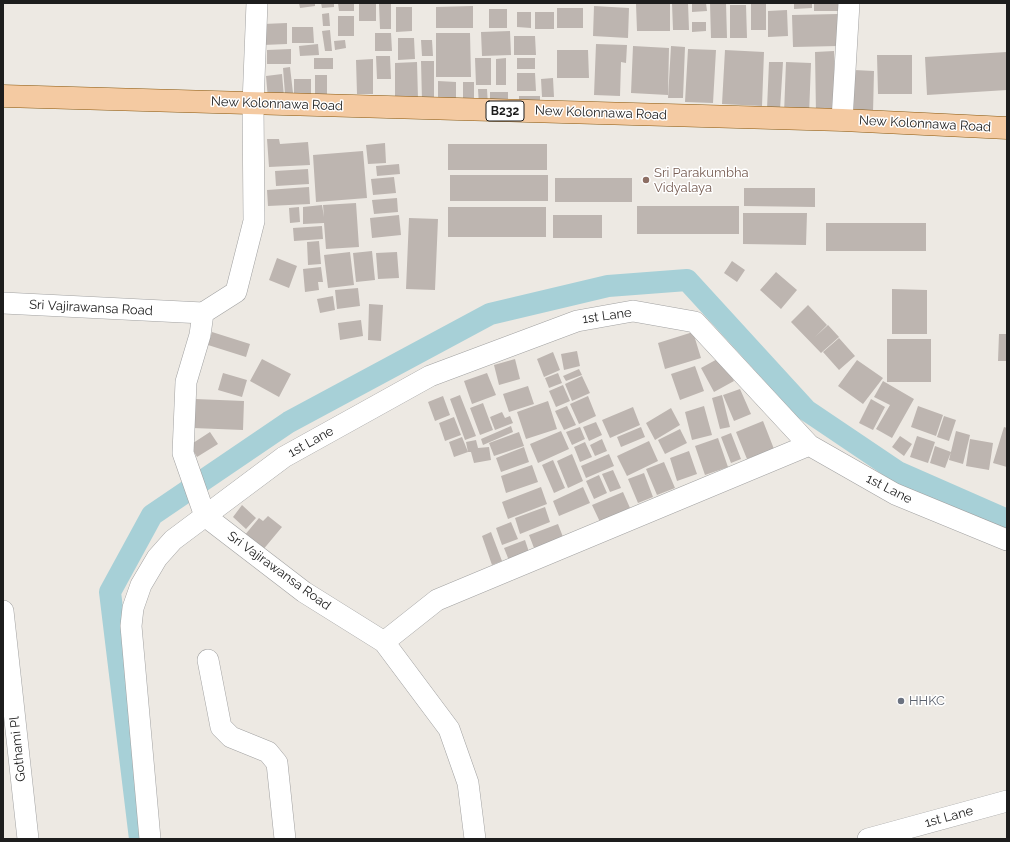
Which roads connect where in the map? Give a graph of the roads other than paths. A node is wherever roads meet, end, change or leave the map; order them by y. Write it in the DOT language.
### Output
graph roads {
  1 [pos="257,3"];
  2 [pos="849,3"];
  3 [pos="3,96"];
  4 [pos="253,104"];
  5 [pos="842,120"];
  6 [pos="1007,128"];
  7 [pos="3,303"];
  8 [pos="203,313"];
  9 [pos="809,445"];
  10 [pos="205,516"];
  11 [pos="1007,540"];
  12 [pos="3,611"];
  13 [pos="384,642"];
  14 [pos="208,660"];
  15 [pos="1007,801"];
  16 [pos="28,839"];
  17 [pos="150,839"];
  18 [pos="285,839"];
  19 [pos="475,839"];
  20 [pos="868,839"];
  1 -- 4 [label="street"];
  2 -- 5 [label="street"];
  3 -- 4 [label="main road, New Kolonnawa Road / B232"];
  4 -- 5 [label="main road, New Kolonnawa Road / B232"];
  4 -- 8 [label="street"];
  5 -- 6 [label="main road, New Kolonnawa Road / B232"];
  7 -- 8 [label="street, Sri Vajirawansa Road"];
  8 -- 10 [label="street"];
  9 -- 10 [label="street, 1st Lane"];
  9 -- 11 [label="street, 1st Lane"];
  9 -- 13 [label="street"];
  10 -- 13 [label="street, Sri Vajirawansa Road"];
  10 -- 17 [label="street, 1st Lane"];
  12 -- 16 [label="street, Gothami Pl"];
  13 -- 19 [label="street, Sri Vajirawansa Road"];
  14 -- 18 [label="street"];
  15 -- 20 [label="street, 1st Lane"];
}
